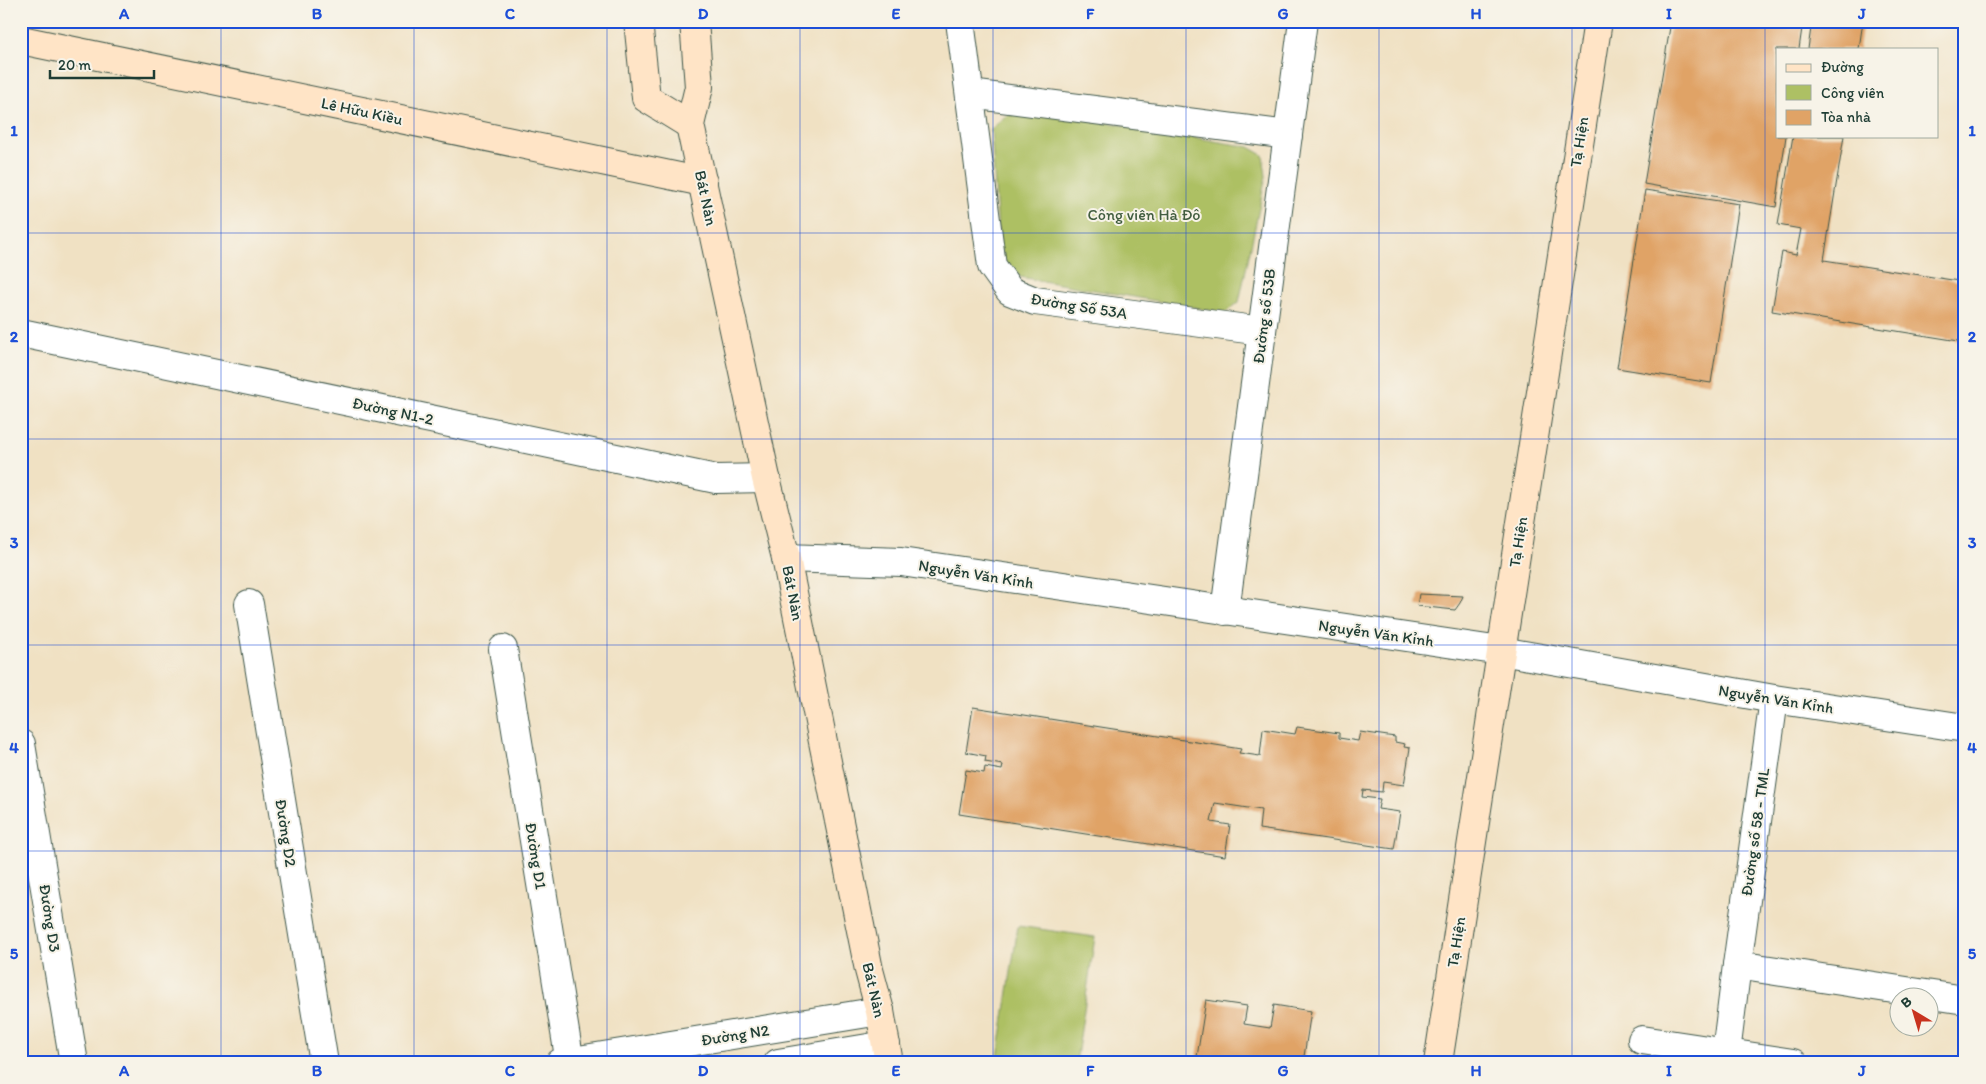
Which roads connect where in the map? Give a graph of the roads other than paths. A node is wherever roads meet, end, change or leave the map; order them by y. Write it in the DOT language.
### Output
graph roads {
  1 [pos="638,21"];
  2 [pos="694,21"];
  3 [pos="960,21"];
  4 [pos="1302,21"];
  5 [pos="1598,21"];
  6 [pos="22,43"];
  7 [pos="970,94"];
  8 [pos="690,125"];
  9 [pos="1288,135"];
  10 [pos="703,182"];
  11 [pos="1262,331"];
  12 [pos="21,333"];
  13 [pos="766,478"];
  14 [pos="786,558"];
  15 [pos="249,604"];
  16 [pos="1225,611"];
  17 [pos="502,649"];
  18 [pos="1501,651"];
  19 [pos="1774,700"];
  20 [pos="1965,728"];
  21 [pos="21,744"];
  22 [pos="1737,964"];
  23 [pos="1965,1000"];
  24 [pos="880,1011"];
  25 [pos="1642,1040"];
  26 [pos="1726,1053"];
  27 [pos="888,1054"];
  28 [pos="566,1062"];
  29 [pos="74,1063"];
  30 [pos="324,1063"];
  31 [pos="778,1063"];
  32 [pos="1438,1063"];
  33 [pos="1793,1063"];
  1 -- 8 [label="street"];
  2 -- 8 [label="street, Bát Nàn"];
  3 -- 7 [label="street, Đường Số 53A"];
  4 -- 9 [label="street, Đường số 53B"];
  5 -- 18 [label="street, Tạ Hiện"];
  6 -- 10 [label="street, Lê Hữu Kiều"];
  7 -- 9 [label="street"];
  7 -- 11 [label="street, Đường Số 53A"];
  8 -- 10 [label="street, Bát Nàn"];
  9 -- 11 [label="street, Đường số 53B"];
  10 -- 13 [label="street, Bát Nàn"];
  11 -- 16 [label="street, Đường số 53B"];
  12 -- 13 [label="street, Đường N1-2"];
  13 -- 14 [label="street, Bát Nàn"];
  14 -- 16 [label="street, Nguyễn Văn Kỉnh"];
  14 -- 24 [label="street, Bát Nàn"];
  15 -- 30 [label="street, Đường D2"];
  16 -- 18 [label="street, Nguyễn Văn Kỉnh"];
  17 -- 28 [label="street, Đường D1"];
  18 -- 19 [label="street, Nguyễn Văn Kỉnh"];
  18 -- 32 [label="street, Tạ Hiện"];
  19 -- 20 [label="street, Nguyễn Văn Kỉnh"];
  19 -- 22 [label="street, Đường số 58 - TML"];
  21 -- 29 [label="street, Đường D3"];
  22 -- 23 [label="street"];
  22 -- 26 [label="street, Đường số 58 - TML"];
  24 -- 27 [label="street, Bát Nàn"];
  24 -- 28 [label="street, Đường N2"];
  25 -- 26 [label="street"];
  26 -- 33 [label="street"];
  27 -- 31 [label="street"];
}
